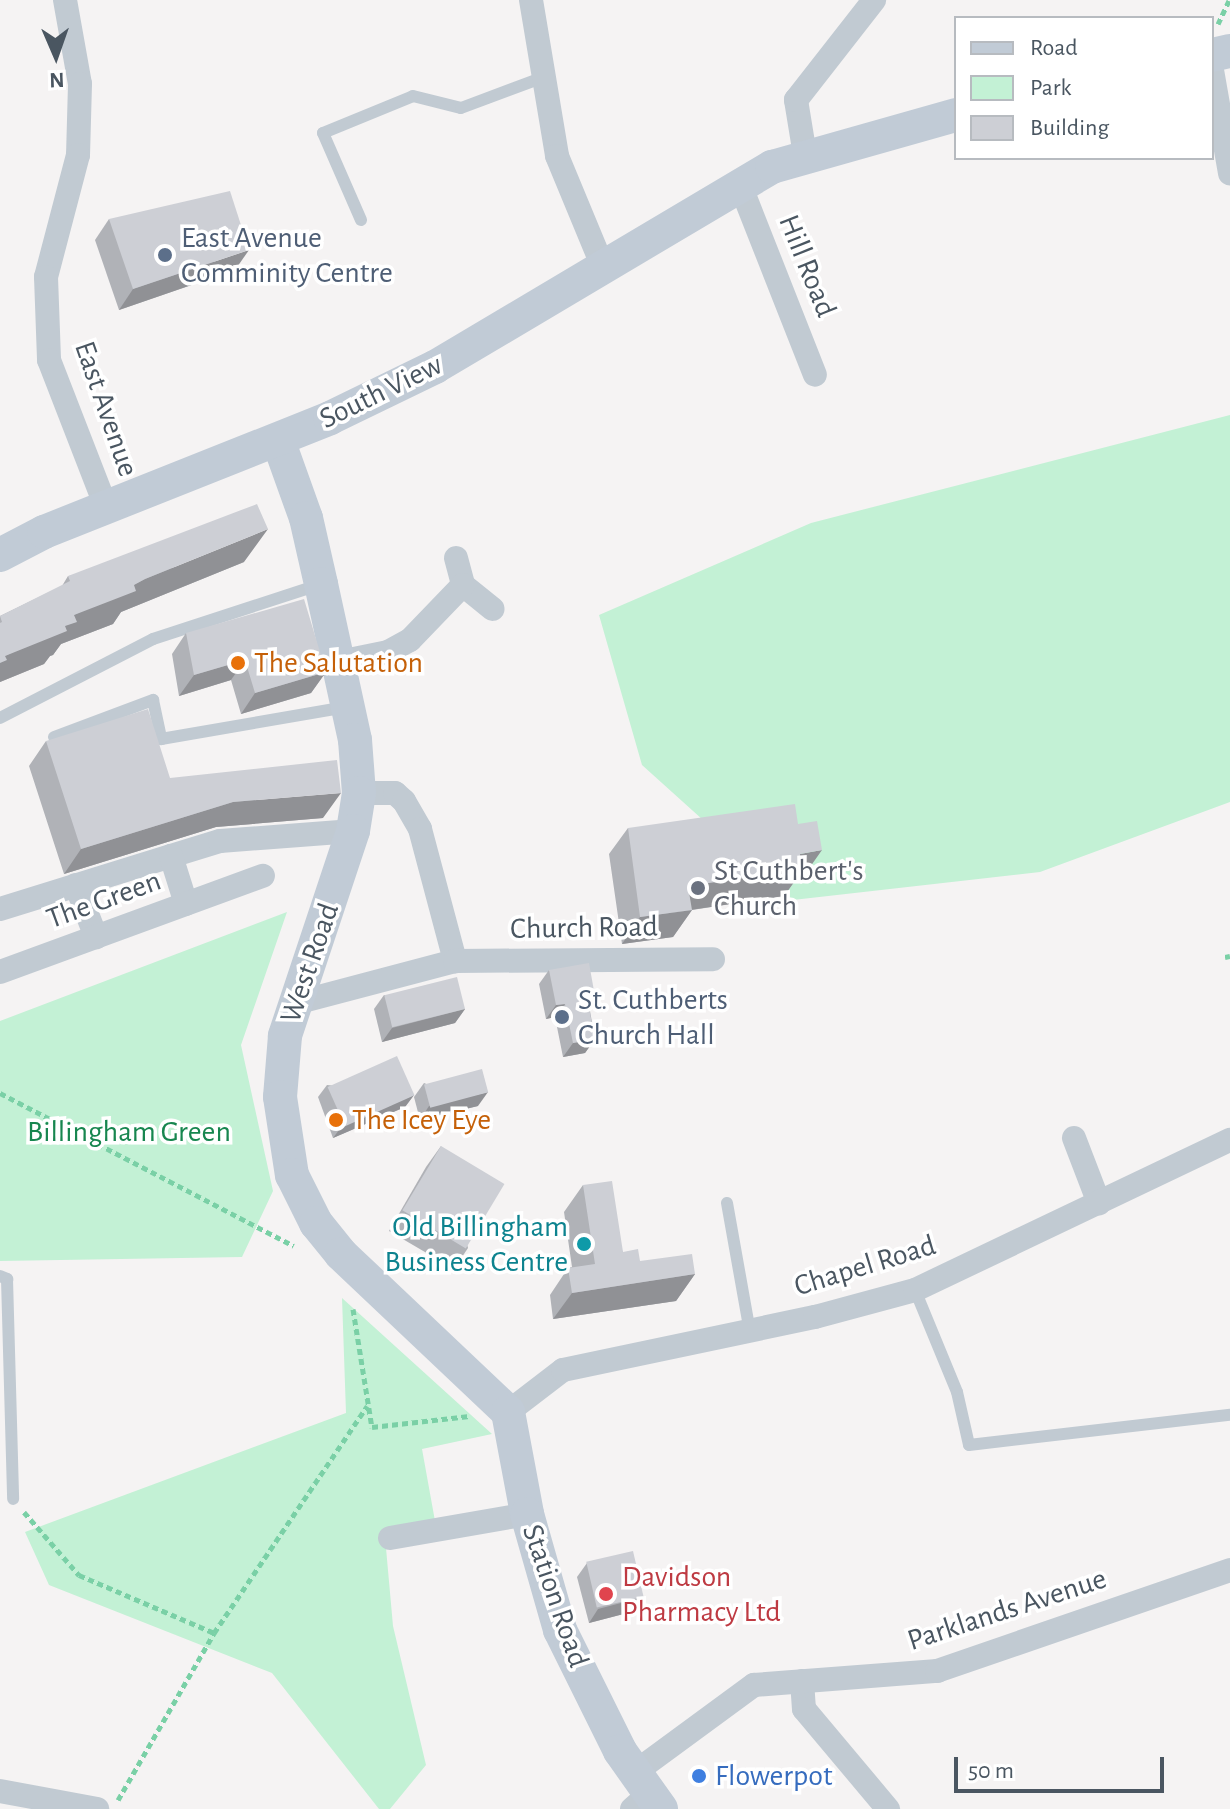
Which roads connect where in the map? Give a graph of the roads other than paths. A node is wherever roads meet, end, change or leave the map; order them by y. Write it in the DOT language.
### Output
graph roads {
  1 [pos="65,0"];
  2 [pos="531,0"];
  3 [pos="874,0"];
  4 [pos="544,77"];
  5 [pos="1214,81"];
  6 [pos="954,116"];
  7 [pos="805,155"];
  8 [pos="1230,173"];
  9 [pos="739,182"];
  10 [pos="361,220"];
  11 [pos="603,267"];
  12 [pos="815,375"];
  13 [pos="278,440"];
  14 [pos="106,507"];
  15 [pos="0,555"];
  16 [pos="456,558"];
  17 [pos="321,584"];
  18 [pos="463,585"];
  19 [pos="493,609"];
  20 [pos="339,662"];
  21 [pos="349,707"];
  22 [pos="0,718"];
  23 [pos="54,737"];
  24 [pos="359,793"];
  25 [pos="353,831"];
  26 [pos="171,856"];
  27 [pos="263,876"];
  28 [pos="76,885"];
  29 [pos="186,904"];
  30 [pos="0,909"];
  31 [pos="96,937"];
  32 [pos="713,959"];
  33 [pos="455,961"];
  34 [pos="0,972"];
  35 [pos="292,1004"];
  36 [pos="1074,1138"];
  37 [pos="1230,1140"];
  38 [pos="727,1203"];
  39 [pos="1099,1203"];
  40 [pos="0,1276"];
  41 [pos="915,1290"];
  42 [pos="750,1332"];
  43 [pos="508,1412"];
  44 [pos="1230,1415"];
  45 [pos="13,1499"];
  46 [pos="527,1514"];
  47 [pos="390,1538"];
  48 [pos="1230,1570"];
  49 [pos="802,1681"];
  50 [pos="0,1791"];
  51 [pos="644,1796"];
  52 [pos="97,1809"];
  53 [pos="888,1809"];
  1 -- 14 [label="street, East Avenue"];
  2 -- 4 [label="street"];
  3 -- 7 [label="street"];
  4 -- 10 [label="lane"];
  4 -- 11 [label="street"];
  5 -- 8 [label="street"];
  6 -- 7 [label="street, South View"];
  7 -- 9 [label="street, South View"];
  9 -- 11 [label="street, South View"];
  9 -- 12 [label="street, Hill Road"];
  11 -- 13 [label="street, South View"];
  13 -- 14 [label="street, South View"];
  13 -- 17 [label="street, West Road"];
  14 -- 15 [label="street, South View"];
  16 -- 18 [label="street"];
  17 -- 20 [label="street, West Road"];
  17 -- 22 [label="lane"];
  18 -- 19 [label="street"];
  18 -- 20 [label="street"];
  20 -- 21 [label="street, West Road"];
  21 -- 23 [label="lane"];
  21 -- 24 [label="street, West Road"];
  24 -- 25 [label="street, West Road"];
  24 -- 33 [label="street"];
  25 -- 26 [label="street, The Green"];
  25 -- 35 [label="street, West Road"];
  26 -- 28 [label="street, The Green"];
  26 -- 29 [label="street, The Green"];
  27 -- 29 [label="street, The Green"];
  28 -- 30 [label="street, The Green"];
  28 -- 31 [label="street"];
  29 -- 31 [label="street, The Green"];
  31 -- 34 [label="street, The Green"];
  32 -- 33 [label="street, Church Road"];
  33 -- 35 [label="street, Church Road"];
  35 -- 43 [label="street, West Road"];
  36 -- 39 [label="street"];
  37 -- 39 [label="street, Chapel Road"];
  38 -- 42 [label="lane"];
  39 -- 41 [label="street, Chapel Road"];
  40 -- 45 [label="lane"];
  41 -- 42 [label="street, Chapel Road"];
  41 -- 44 [label="lane"];
  42 -- 43 [label="street, Chapel Road"];
  43 -- 46 [label="street, Station Road"];
  46 -- 47 [label="street"];
  46 -- 51 [label="street, Station Road"];
  48 -- 49 [label="street, Parklands Avenue"];
  49 -- 51 [label="street, Parklands Avenue"];
  49 -- 53 [label="street"];
  50 -- 52 [label="street"];
}
